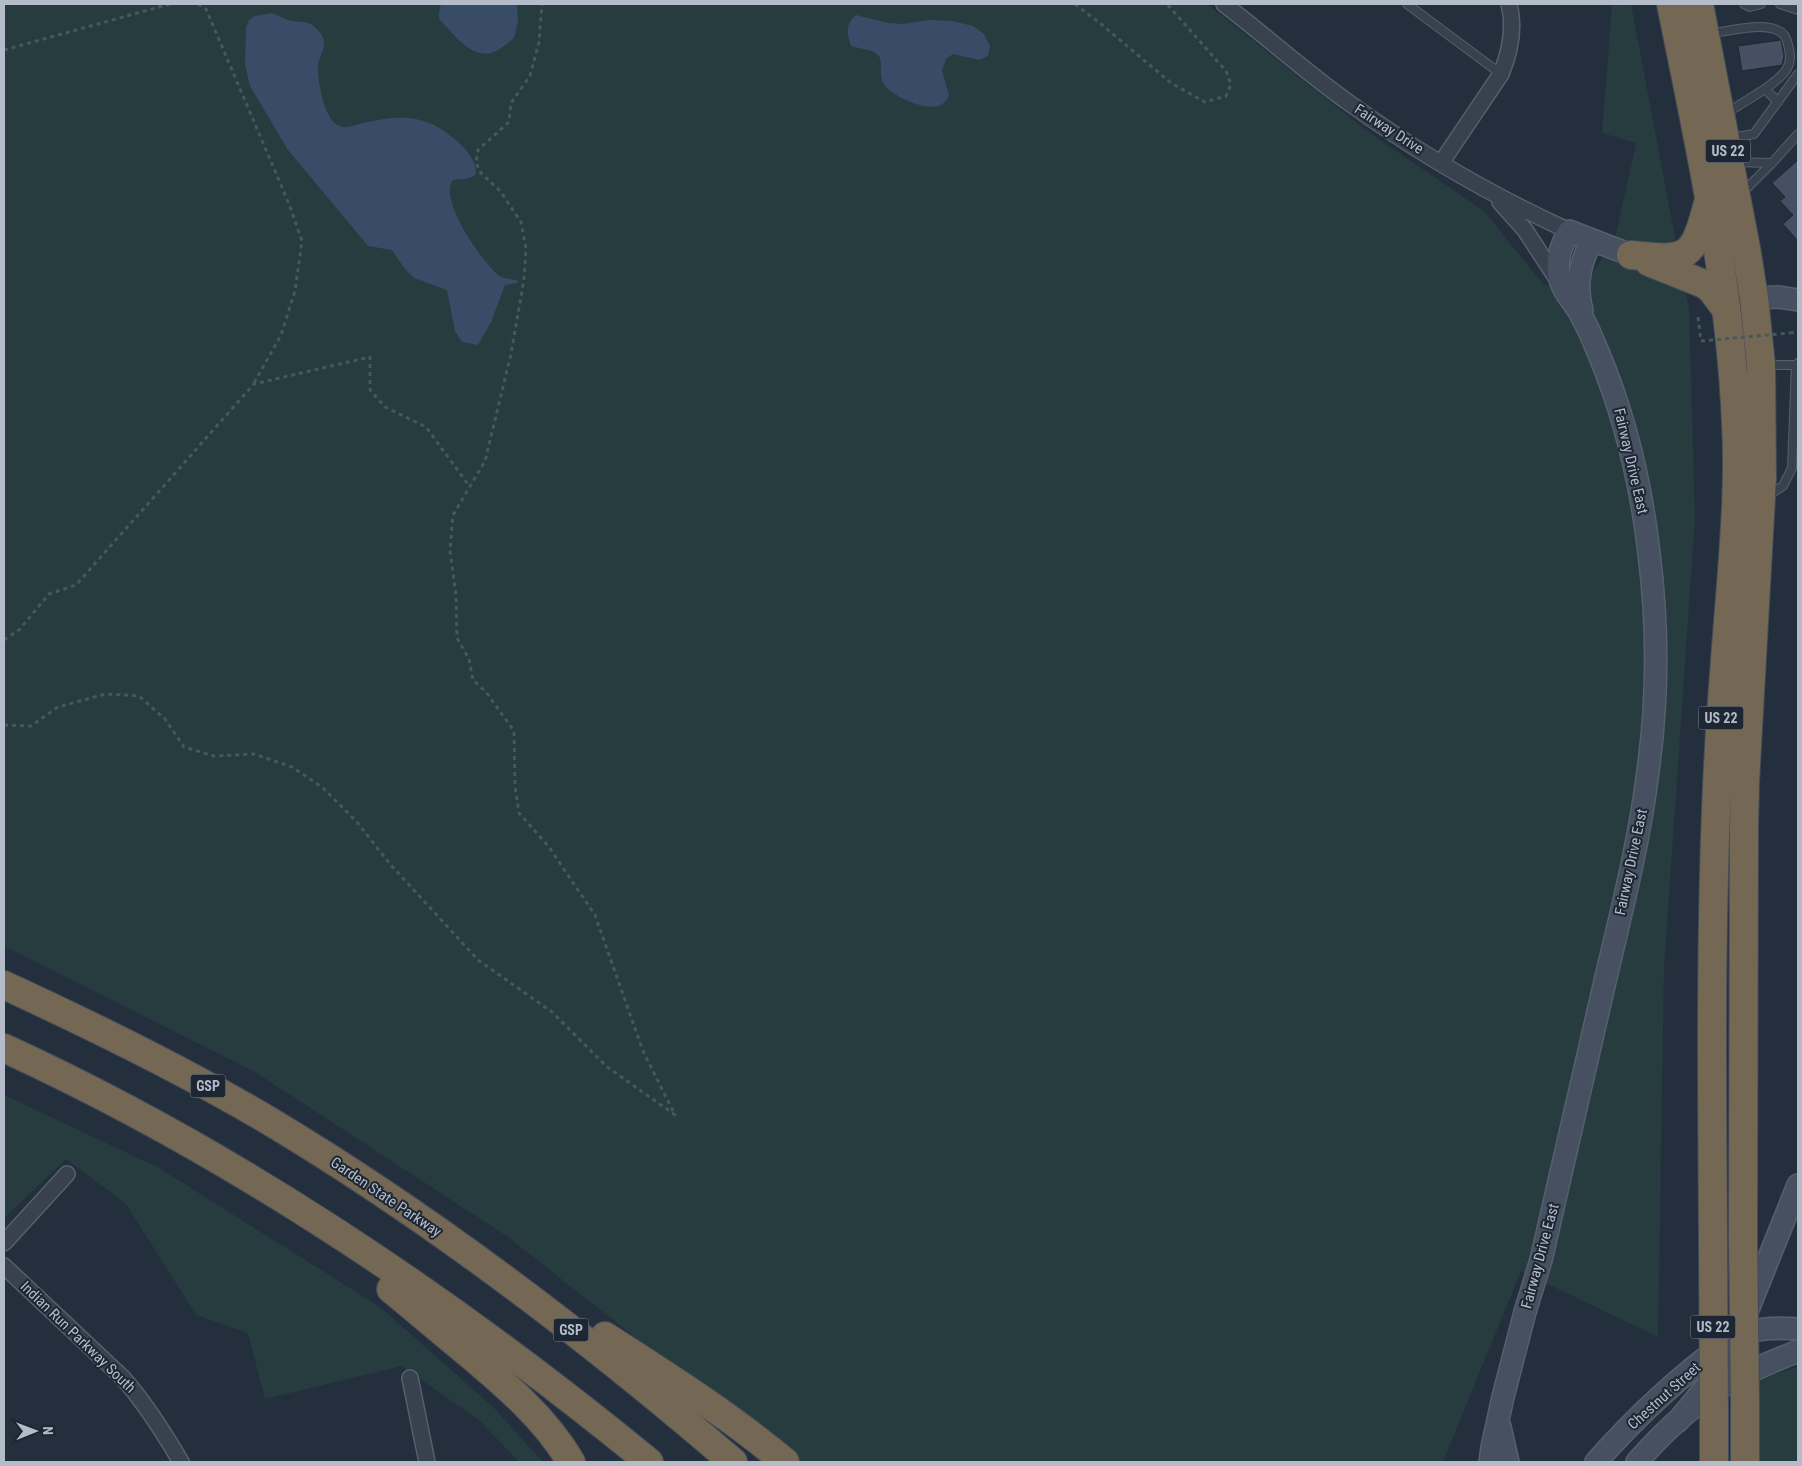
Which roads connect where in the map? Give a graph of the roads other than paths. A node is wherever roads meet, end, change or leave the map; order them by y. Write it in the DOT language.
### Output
graph roads {
  1 [pos="1224,4"];
  2 [pos="1408,4"];
  3 [pos="1509,4"];
  4 [pos="1671,4"];
  5 [pos="1699,4"];
  6 [pos="1744,4"];
  7 [pos="1761,4"];
  8 [pos="1780,4"];
  9 [pos="1798,10"];
  10 [pos="1704,33"];
  11 [pos="1500,74"];
  12 [pos="1798,74"];
  13 [pos="1765,88"];
  14 [pos="1778,102"];
  15 [pos="1798,134"];
  16 [pos="1725,139"];
  17 [pos="1441,163"];
  18 [pos="1772,163"];
  19 [pos="1483,188"];
  20 [pos="1709,197"];
  21 [pos="1737,198"];
  22 [pos="1569,231"];
  23 [pos="1591,241"];
  24 [pos="1631,255"];
  25 [pos="1564,290"];
  26 [pos="1754,298"];
  27 [pos="1798,300"];
  28 [pos="1726,309"];
  29 [pos="1586,323"];
  30 [pos="1797,364"];
  31 [pos="1761,365"];
  32 [pos="1761,500"];
  33 [pos="4,985"];
  34 [pos="4,1048"];
  35 [pos="67,1174"];
  36 [pos="1798,1189"];
  37 [pos="281,1196"];
  38 [pos="402,1206"];
  39 [pos="4,1243"];
  40 [pos="4,1266"];
  41 [pos="1798,1329"];
  42 [pos="1738,1336"];
  43 [pos="1798,1351"];
  44 [pos="410,1378"];
  45 [pos="1503,1397"];
  46 [pos="1678,1421"];
  47 [pos="181,1462"];
  48 [pos="427,1462"];
  49 [pos="571,1462"];
  50 [pos="649,1462"];
  51 [pos="733,1462"];
  52 [pos="785,1462"];
  53 [pos="1490,1462"];
  54 [pos="1508,1462"];
  55 [pos="1596,1462"];
  56 [pos="1637,1462"];
  57 [pos="1714,1462"];
  58 [pos="1745,1462"];
  1 -- 17 [label="street, Fairway Drive"];
  2 -- 11 [label="lane"];
  3 -- 11 [label="street"];
  4 -- 20 [label="highway, US 22"];
  5 -- 10 [label="highway, US 22"];
  6 -- 7 [label="lane"];
  8 -- 9 [label="lane"];
  10 -- 13 [label="lane"];
  10 -- 16 [label="highway, US 22"];
  11 -- 17 [label="street"];
  12 -- 14 [label="lane"];
  13 -- 14 [label="lane"];
  13 -- 16 [label="lane"];
  14 -- 16 [label="lane"];
  15 -- 18 [label="lane"];
  16 -- 18 [label="lane"];
  16 -- 21 [label="highway, US 22"];
  17 -- 19 [label="street, Fairway Drive"];
  18 -- 21 [label="lane"];
  19 -- 22 [label="street, Fairway Drive"];
  19 -- 25 [label="street"];
  20 -- 24 [label="highway"];
  20 -- 28 [label="highway, US 22"];
  21 -- 26 [label="highway, US 22"];
  22 -- 23 [label="street"];
  22 -- 25 [label="street, Fairway Drive East"];
  23 -- 24 [label="street"];
  23 -- 29 [label="street, Fairway Drive East"];
  24 -- 28 [label="highway"];
  25 -- 29 [label="street, Fairway Drive East"];
  26 -- 27 [label="street"];
  26 -- 31 [label="highway, US 22"];
  28 -- 57 [label="highway, US 22, bridge"];
  29 -- 45 [label="street, Fairway Drive East"];
  30 -- 31 [label="lane"];
  30 -- 32 [label="lane"];
  31 -- 32 [label="highway, US 22"];
  32 -- 58 [label="highway, US 22, bridge"];
  33 -- 38 [label="highway, Garden State Parkway / GSP"];
  34 -- 37 [label="highway"];
  35 -- 39 [label="street"];
  36 -- 42 [label="street"];
  37 -- 49 [label="highway"];
  37 -- 50 [label="highway"];
  38 -- 51 [label="highway, Garden State Parkway / GSP"];
  38 -- 52 [label="highway"];
  40 -- 47 [label="street, Indian Run Parkway South"];
  41 -- 42 [label="street, Chestnut Street"];
  42 -- 46 [label="street"];
  42 -- 55 [label="street, Chestnut Street"];
  43 -- 46 [label="street"];
  44 -- 48 [label="street"];
  45 -- 53 [label="street, Fairway Drive East"];
  45 -- 54 [label="street, Fairway Drive East"];
  46 -- 56 [label="street, Chestnut Street"];
}
